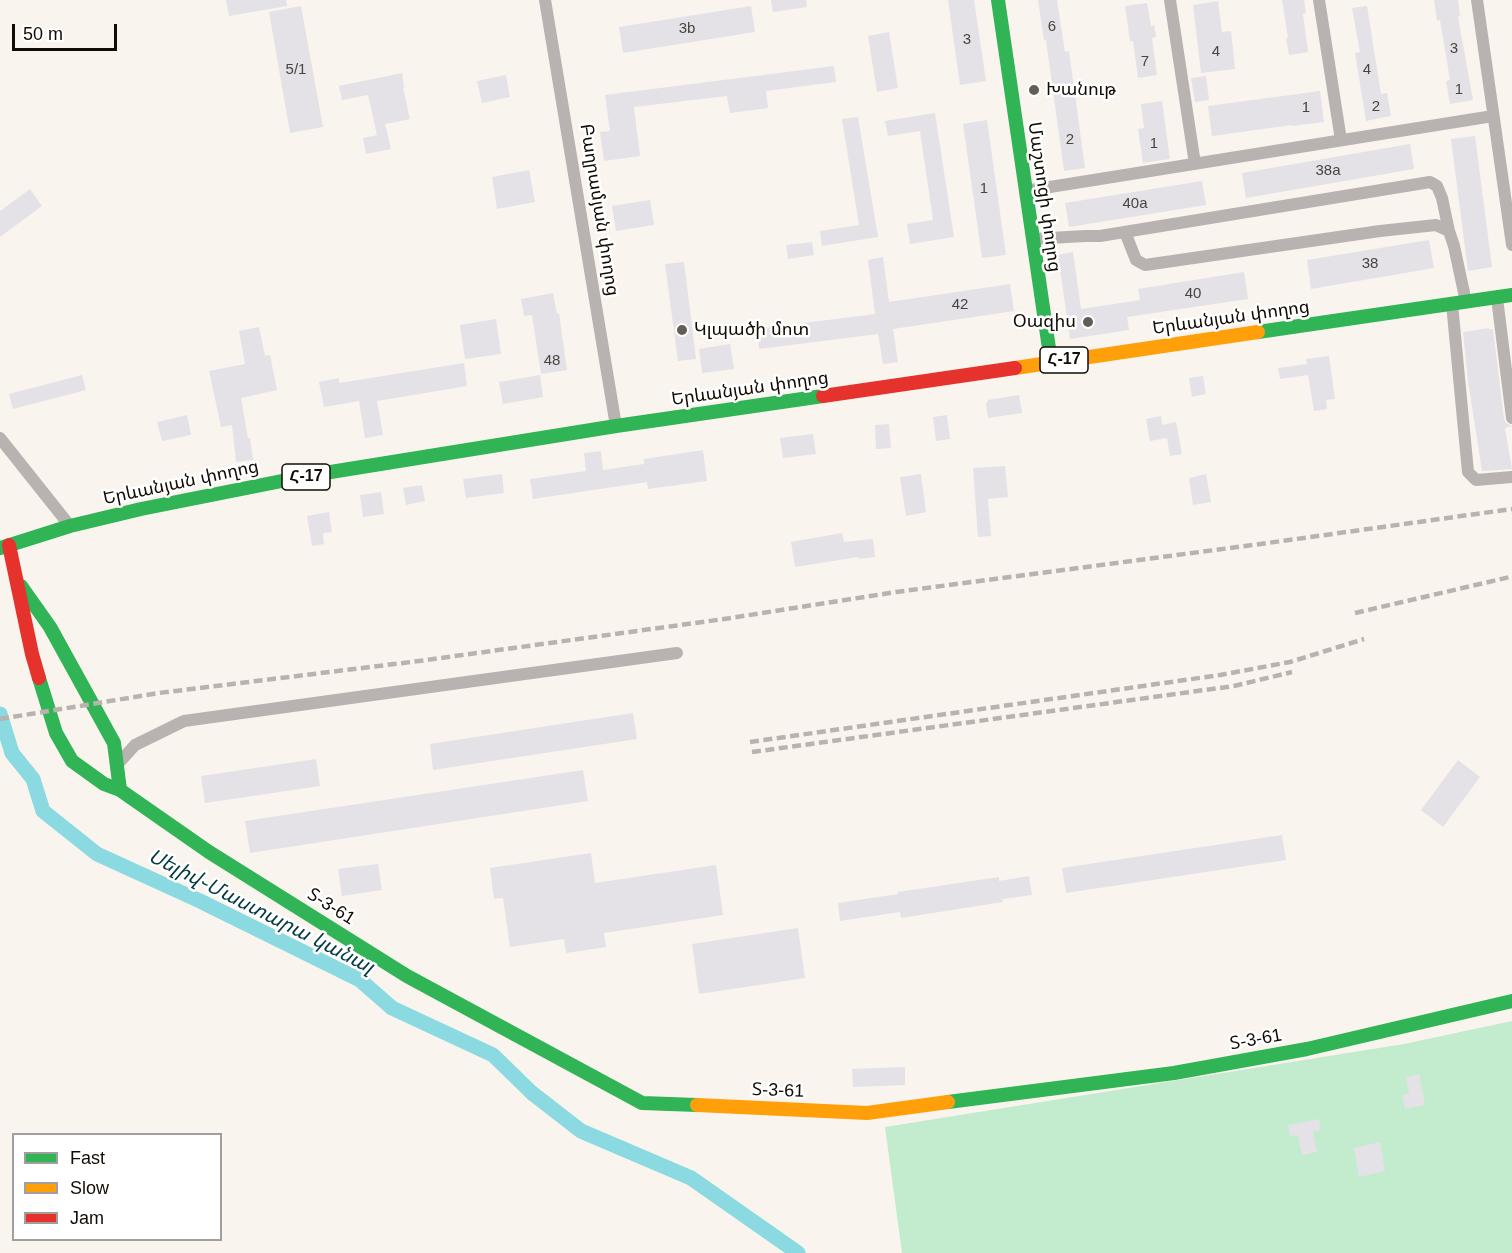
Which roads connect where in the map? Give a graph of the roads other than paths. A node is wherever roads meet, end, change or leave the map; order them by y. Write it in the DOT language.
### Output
graph roads {
  1 [pos="545,0"];
  2 [pos="998,0"];
  3 [pos="1170,0"];
  4 [pos="1319,0"];
  5 [pos="1477,0"];
  6 [pos="1493,116"];
  7 [pos="1341,140"];
  8 [pos="1194,164"];
  9 [pos="1025,191"];
  10 [pos="1449,231"];
  11 [pos="1125,232"];
  12 [pos="1032,239"];
  13 [pos="1512,245"];
  14 [pos="1512,295"];
  15 [pos="1497,297"];
  16 [pos="1459,303"];
  17 [pos="1051,362"];
  18 [pos="1512,418"];
  19 [pos="616,426"];
  20 [pos="0,438"];
  21 [pos="1512,477"];
  22 [pos="70,526"];
  23 [pos="4,547"];
  24 [pos="16,580"];
  25 [pos="677,653"];
  26 [pos="117,765"];
  27 [pos="120,790"];
  28 [pos="1512,1001"];
  1 -- 19 [label="street, Բաղրամյան փողոց"];
  2 -- 9 [label="main road, Մաշտոցի փողոց"];
  3 -- 8 [label="street"];
  4 -- 7 [label="street"];
  5 -- 6 [label="street"];
  6 -- 7 [label="street"];
  6 -- 13 [label="street"];
  7 -- 8 [label="street"];
  8 -- 9 [label="street"];
  9 -- 12 [label="main road, Մաշտոցի փողոց"];
  10 -- 11 [label="street"];
  10 -- 11 [label="street"];
  10 -- 16 [label="street"];
  11 -- 12 [label="street"];
  12 -- 17 [label="main road, Մաշտոցի փողոց"];
  14 -- 15 [label="main road, Երևանյան փողոց / Հ-17"];
  15 -- 16 [label="main road, Երևանյան փողոց / Հ-17"];
  15 -- 18 [label="street"];
  16 -- 17 [label="main road, Երևանյան փողոց / Հ-17"];
  16 -- 21 [label="street"];
  17 -- 19 [label="main road, Երևանյան փողոց / Հ-17"];
  19 -- 22 [label="main road, Երևանյան փողոց / Հ-17"];
  20 -- 22 [label="street"];
  22 -- 23 [label="main road, Երևանյան փողոց / Հ-17"];
  23 -- 24 [label="main road, Տ-3-61 / Տ-3-61"];
  24 -- 26 [label="main road, Տ-3-61 / Տ-3-61"];
  24 -- 27 [label="main road, Տ-3-61 / Տ-3-61"];
  25 -- 26 [label="street"];
  26 -- 27 [label="main road, Տ-3-61 / Տ-3-61"];
  27 -- 28 [label="main road, Տ-3-61 / Տ-3-61"];
}
